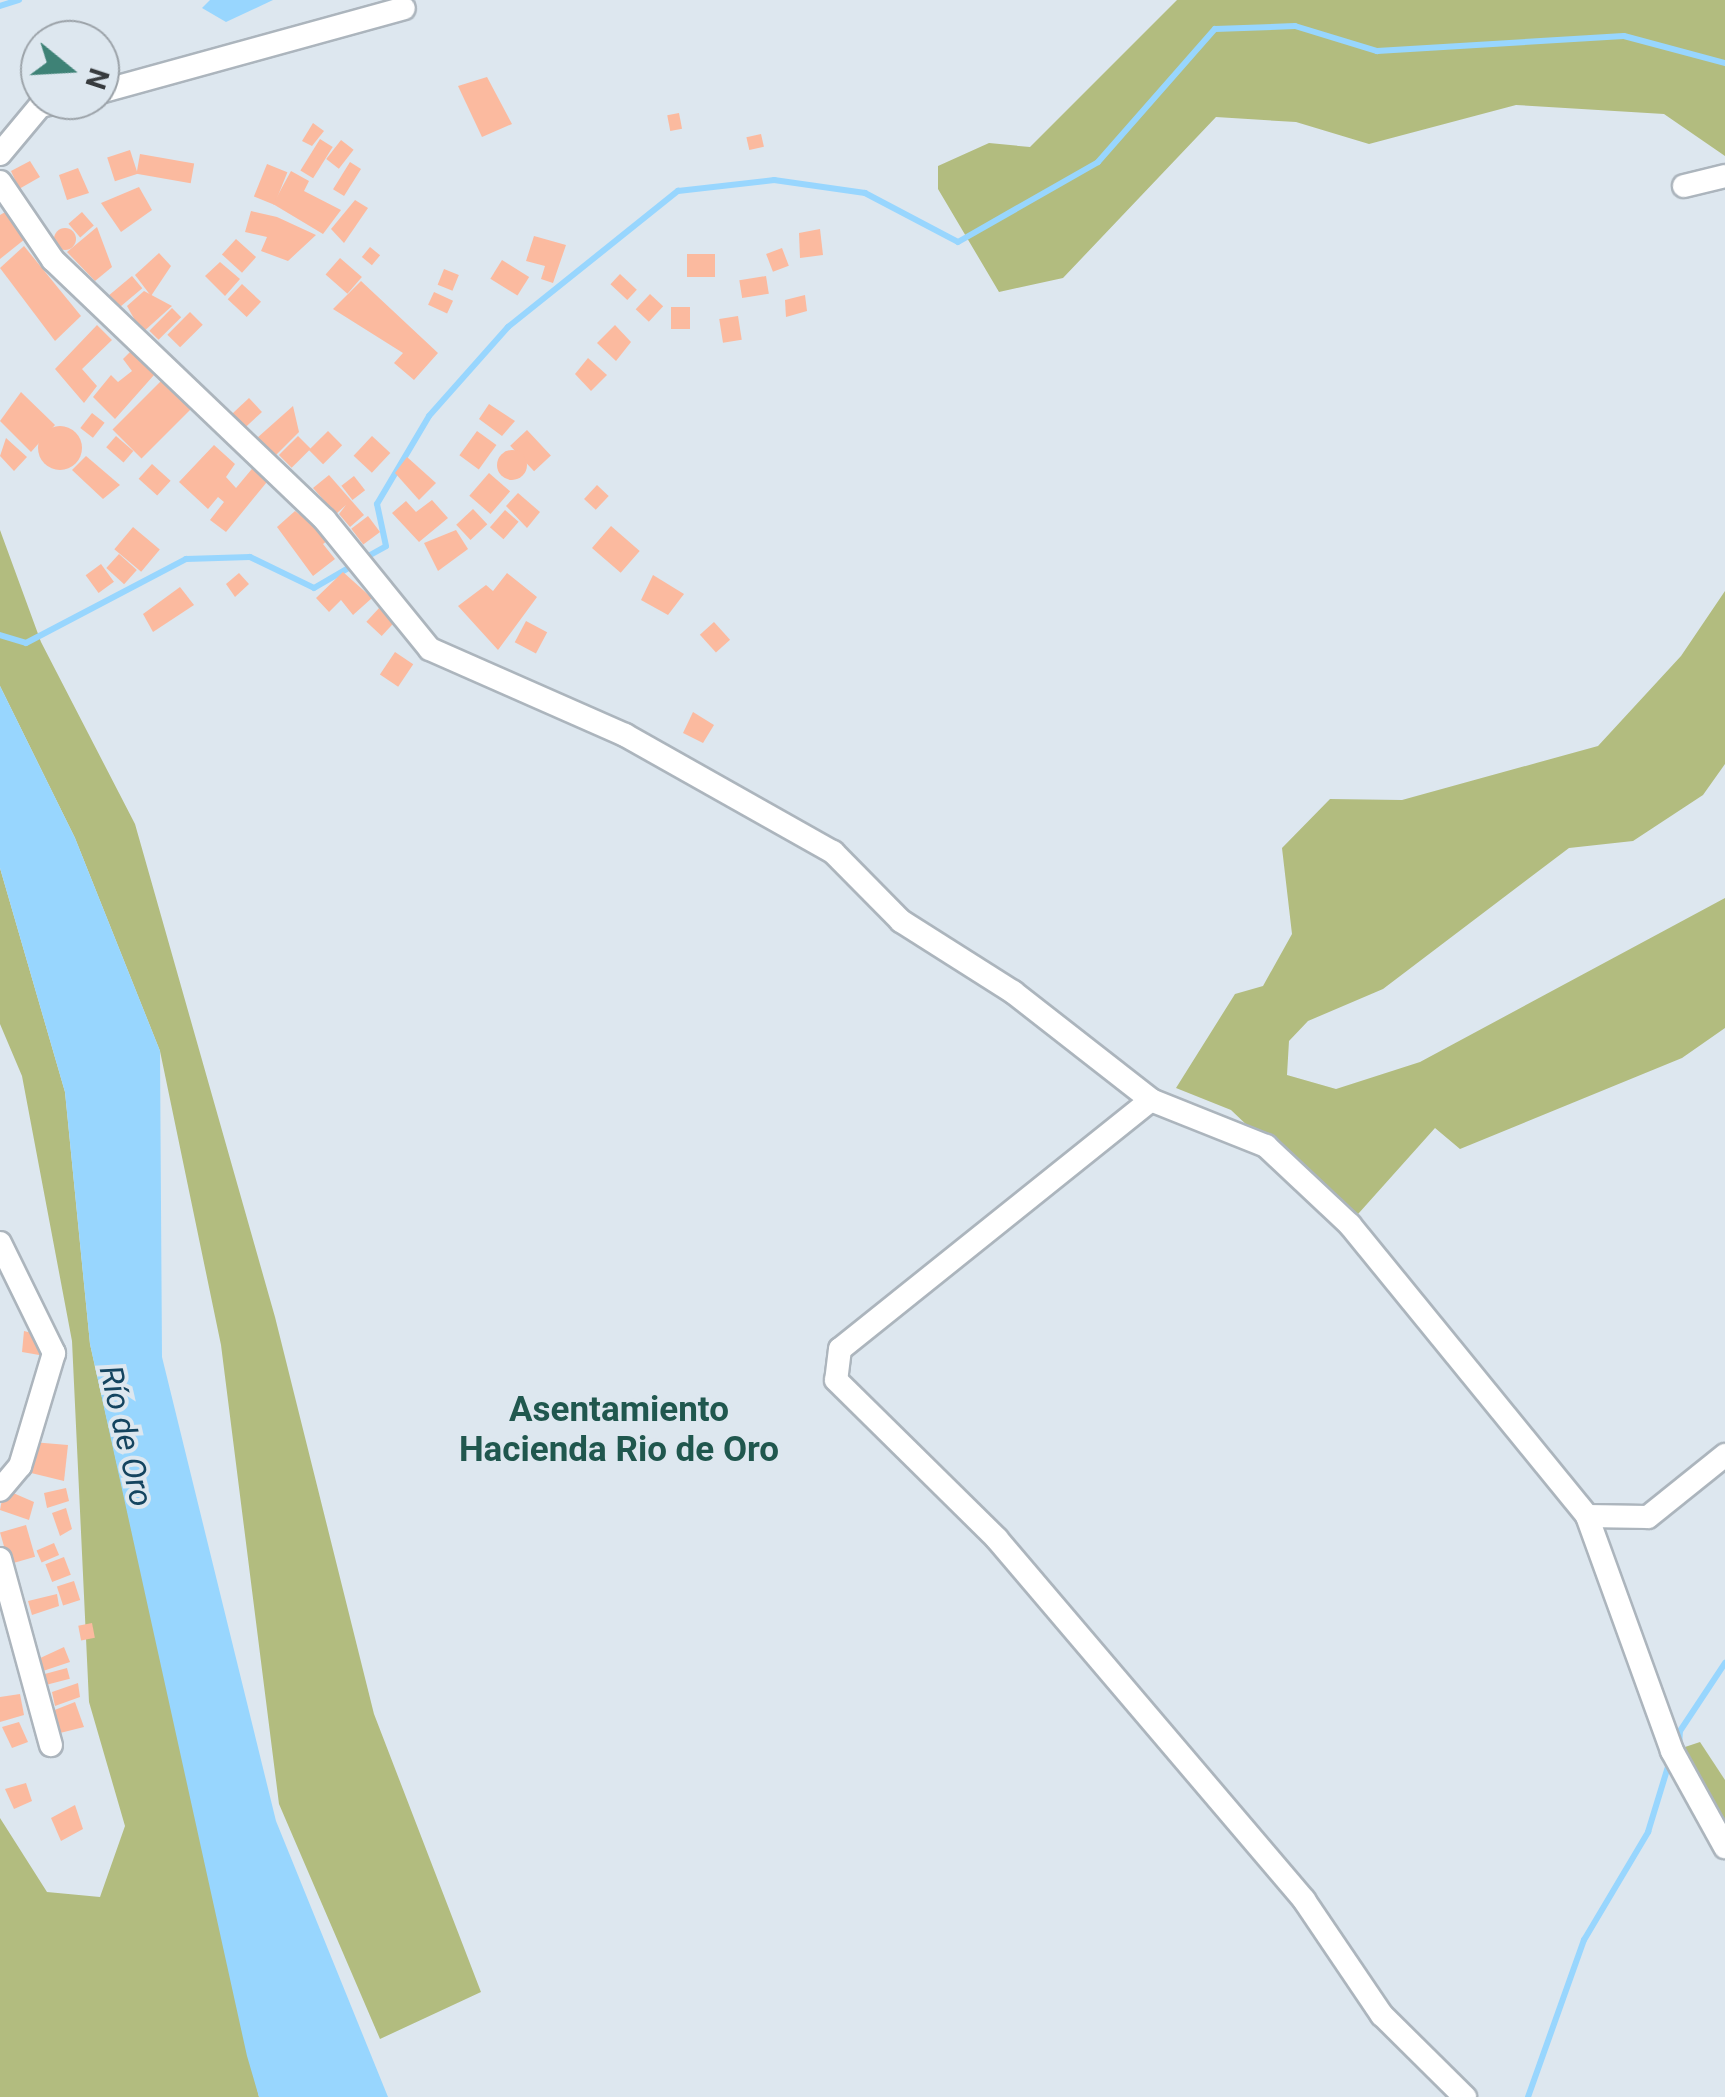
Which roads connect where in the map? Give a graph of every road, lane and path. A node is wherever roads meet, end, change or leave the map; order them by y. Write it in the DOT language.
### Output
graph roads {
  1 [pos="404,8"];
  2 [pos="120,86"];
  3 [pos="28,120"];
  4 [pos="0,154"];
  5 [pos="1725,176"];
  6 [pos="0,182"];
  7 [pos="1684,186"];
  8 [pos="1150,1100"];
  9 [pos="0,1243"];
  10 [pos="1725,1454"];
  11 [pos="0,1490"];
  12 [pos="1588,1516"];
  13 [pos="0,1558"];
  14 [pos="51,1745"];
  15 [pos="1725,1847"];
  16 [pos="1465,2097"];
  1 -- 2 [label="street"];
  3 -- 4 [label="street"];
  5 -- 7 [label="street"];
  6 -- 8 [label="street"];
  8 -- 12 [label="street"];
  8 -- 16 [label="street"];
  9 -- 11 [label="street"];
  10 -- 12 [label="street"];
  12 -- 15 [label="street"];
  13 -- 14 [label="street"];
}
